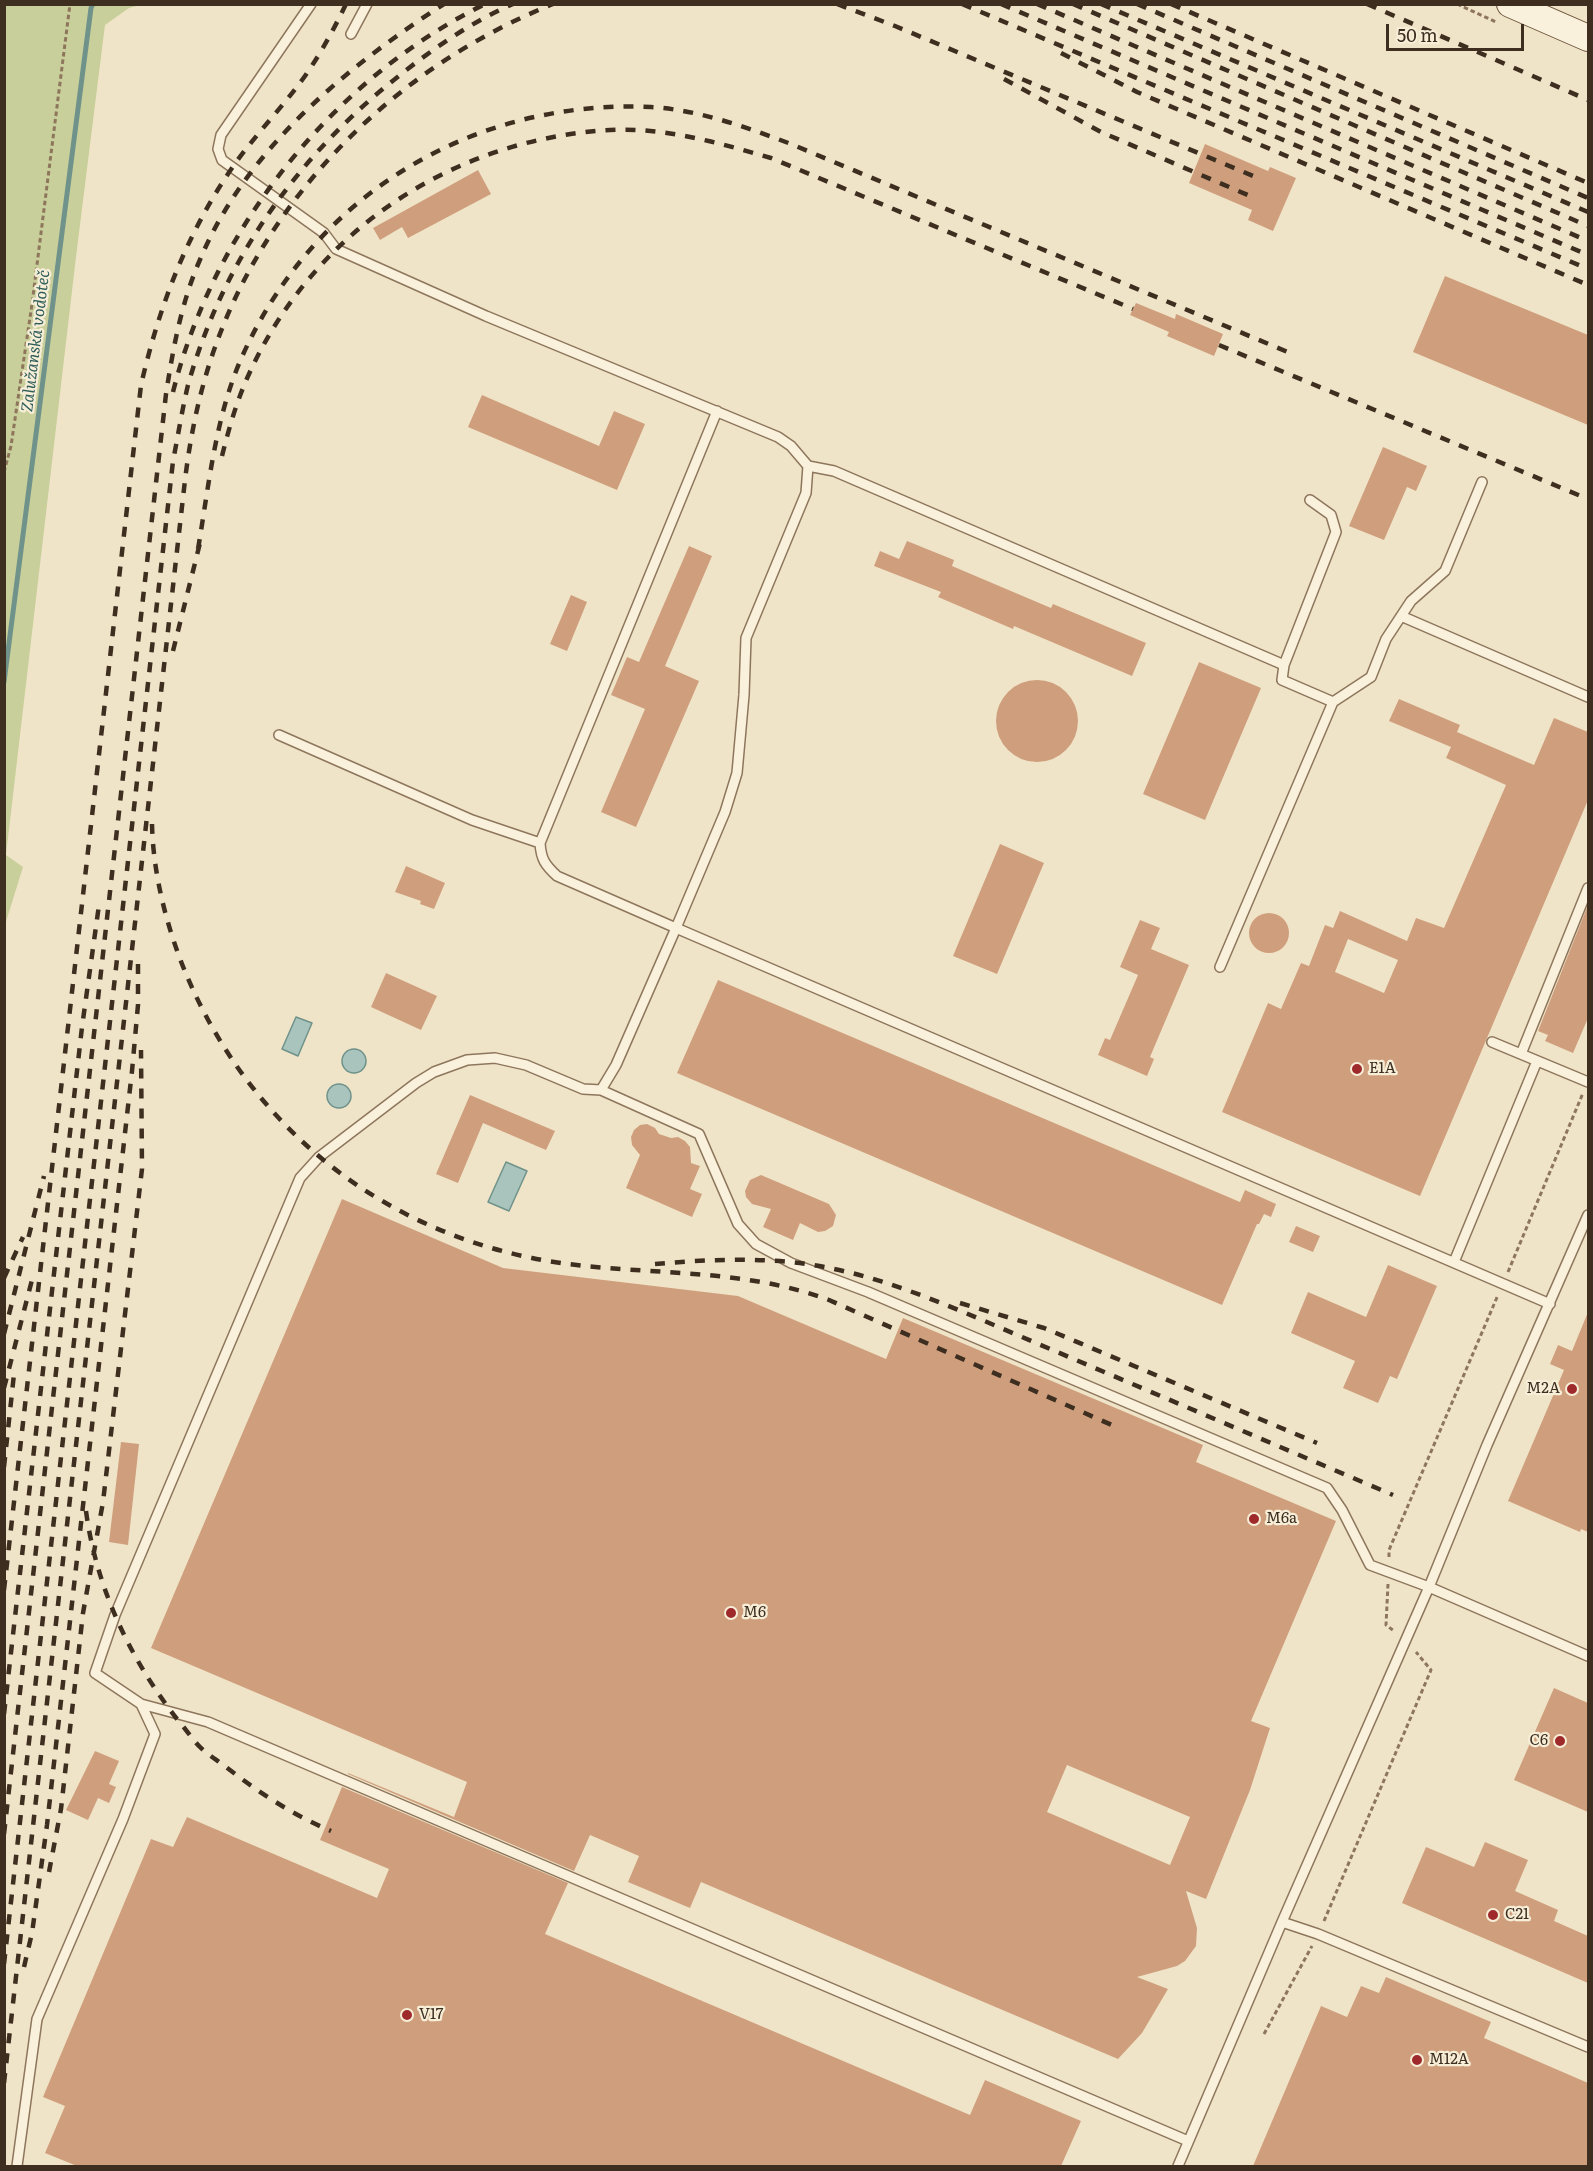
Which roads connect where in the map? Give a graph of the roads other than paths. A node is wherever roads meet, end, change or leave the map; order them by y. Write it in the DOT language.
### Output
graph roads {
  1 [pos="311,4"];
  2 [pos="367,4"];
  3 [pos="1510,4"];
  4 [pos="351,34"];
  5 [pos="1588,38"];
  6 [pos="717,411"];
  7 [pos="808,466"];
  8 [pos="1482,482"];
  9 [pos="1310,500"];
  10 [pos="1401,616"];
  11 [pos="1284,665"];
  12 [pos="1588,698"];
  13 [pos="1333,702"];
  14 [pos="279,735"];
  15 [pos="540,843"];
  16 [pos="1588,888"];
  17 [pos="676,928"];
  18 [pos="1220,967"];
  19 [pos="1492,1042"];
  20 [pos="1521,1054"];
  21 [pos="1537,1061"];
  22 [pos="1588,1082"];
  23 [pos="601,1090"];
  24 [pos="1588,1215"];
  25 [pos="1454,1262"];
  26 [pos="1550,1304"];
  27 [pos="1429,1587"];
  28 [pos="1588,1656"];
  29 [pos="141,1704"];
  30 [pos="1282,1922"];
  31 [pos="1588,2047"];
  32 [pos="1188,2142"];
  33 [pos="17,2166"];
  34 [pos="1178,2166"];
  1 -- 6 [label="lane"];
  2 -- 4 [label="lane"];
  3 -- 5 [label="street"];
  6 -- 7 [label="lane"];
  6 -- 15 [label="lane"];
  7 -- 11 [label="lane"];
  7 -- 17 [label="lane"];
  8 -- 10 [label="lane"];
  9 -- 11 [label="lane"];
  10 -- 12 [label="lane"];
  10 -- 13 [label="lane"];
  11 -- 13 [label="lane"];
  13 -- 18 [label="lane"];
  14 -- 15 [label="lane"];
  15 -- 17 [label="lane"];
  16 -- 20 [label="lane"];
  17 -- 23 [label="lane"];
  17 -- 25 [label="lane"];
  19 -- 20 [label="lane"];
  20 -- 21 [label="lane"];
  21 -- 22 [label="lane"];
  21 -- 25 [label="lane"];
  23 -- 27 [label="lane"];
  23 -- 29 [label="lane"];
  24 -- 26 [label="lane"];
  25 -- 26 [label="lane"];
  26 -- 27 [label="lane"];
  27 -- 28 [label="lane"];
  27 -- 30 [label="lane"];
  29 -- 32 [label="lane"];
  29 -- 33 [label="lane"];
  30 -- 31 [label="lane"];
  30 -- 32 [label="lane"];
  32 -- 34 [label="lane"];
}
